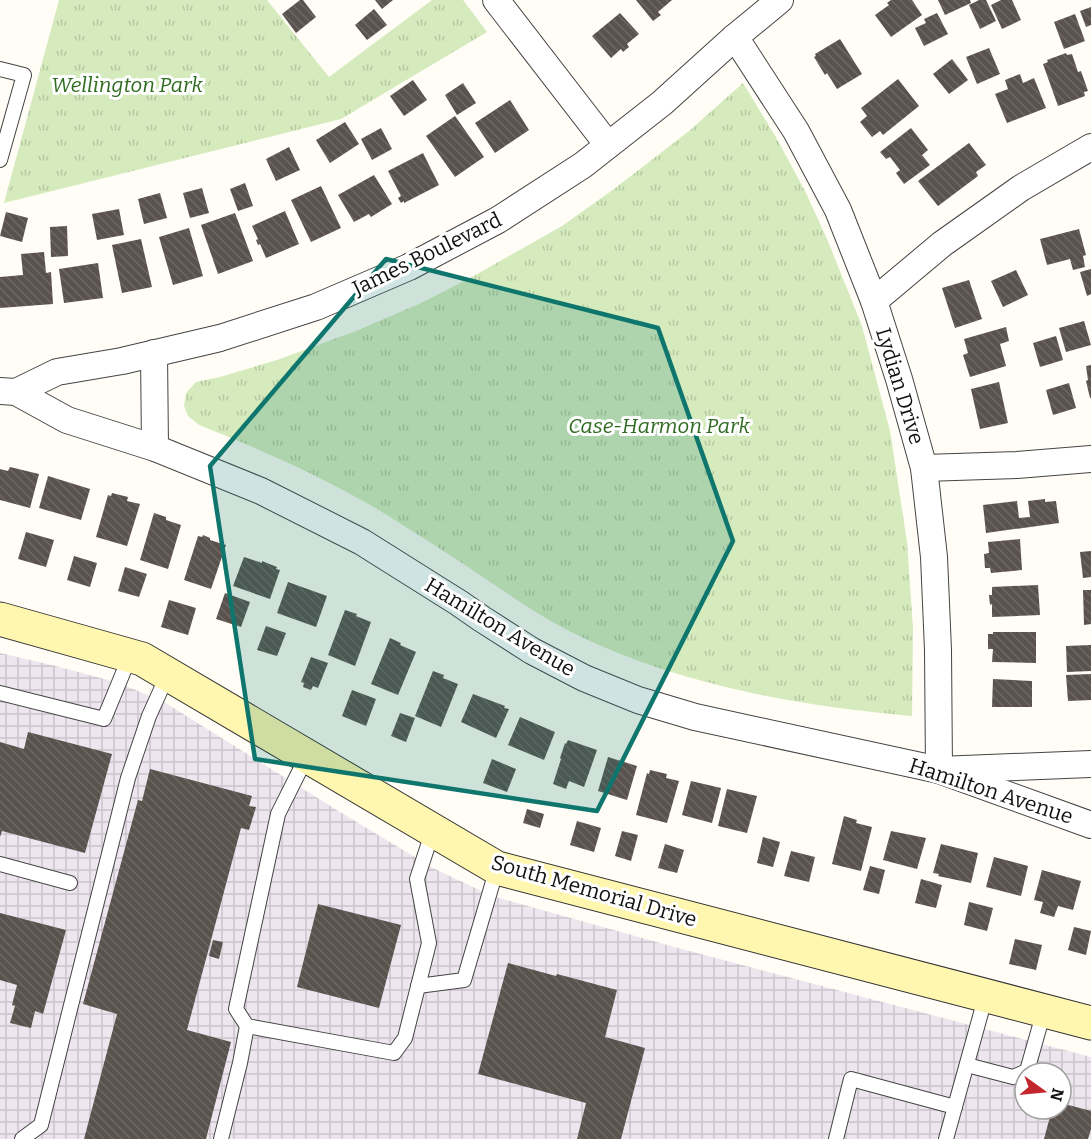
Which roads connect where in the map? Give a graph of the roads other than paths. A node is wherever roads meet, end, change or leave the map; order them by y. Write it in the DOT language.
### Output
graph roads {
  1 [pos="496,0"];
  2 [pos="780,0"];
  3 [pos="735,37"];
  4 [pos="0,69"];
  5 [pos="608,145"];
  6 [pos="1091,147"];
  7 [pos="0,160"];
  8 [pos="874,301"];
  9 [pos="154,353"];
  10 [pos="8,391"];
  11 [pos="155,448"];
  12 [pos="1091,459"];
  13 [pos="924,468"];
  14 [pos="0,619"];
  15 [pos="130,656"];
  16 [pos="168,674"];
  17 [pos="0,693"];
  18 [pos="307,756"];
  19 [pos="1091,764"];
  20 [pos="939,770"];
  21 [pos="1091,825"];
  22 [pos="433,830"];
  23 [pos="0,864"];
  24 [pos="497,868"];
  25 [pos="70,883"];
  26 [pos="418,986"];
  27 [pos="986,995"];
  28 [pos="1044,1011"];
  29 [pos="1091,1023"];
  30 [pos="247,1026"];
  31 [pos="967,1065"];
  32 [pos="955,1107"];
  33 [pos="22,1139"];
  34 [pos="221,1139"];
  35 [pos="836,1139"];
  36 [pos="946,1139"];
  1 -- 5 [label="street"];
  2 -- 3 [label="street, James Boulevard"];
  3 -- 5 [label="street, James Boulevard"];
  3 -- 8 [label="street, Lydian Drive"];
  4 -- 7 [label="lane"];
  5 -- 9 [label="street, James Boulevard"];
  6 -- 8 [label="street"];
  8 -- 13 [label="street, Lydian Drive"];
  9 -- 10 [label="street, James Boulevard"];
  9 -- 11 [label="street"];
  10 -- 11 [label="street, Hamilton Avenue"];
  11 -- 20 [label="street, Hamilton Avenue"];
  12 -- 13 [label="street"];
  13 -- 20 [label="street, Lydian Drive"];
  14 -- 15 [label="main road, South Memorial Drive"];
  15 -- 16 [label="main road, South Memorial Drive"];
  15 -- 17 [label="lane"];
  16 -- 18 [label="main road, South Memorial Drive"];
  16 -- 33 [label="lane"];
  18 -- 22 [label="main road, South Memorial Drive"];
  18 -- 30 [label="lane"];
  19 -- 20 [label="street"];
  20 -- 21 [label="street, Hamilton Avenue"];
  22 -- 24 [label="main road, South Memorial Drive"];
  22 -- 26 [label="lane"];
  23 -- 25 [label="lane"];
  24 -- 26 [label="lane"];
  24 -- 27 [label="main road, South Memorial Drive"];
  26 -- 30 [label="lane"];
  27 -- 28 [label="main road, South Memorial Drive"];
  27 -- 31 [label="lane"];
  28 -- 29 [label="main road, South Memorial Drive"];
  28 -- 31 [label="lane"];
  30 -- 34 [label="lane"];
  31 -- 32 [label="lane"];
  32 -- 35 [label="lane"];
  32 -- 36 [label="lane"];
}
